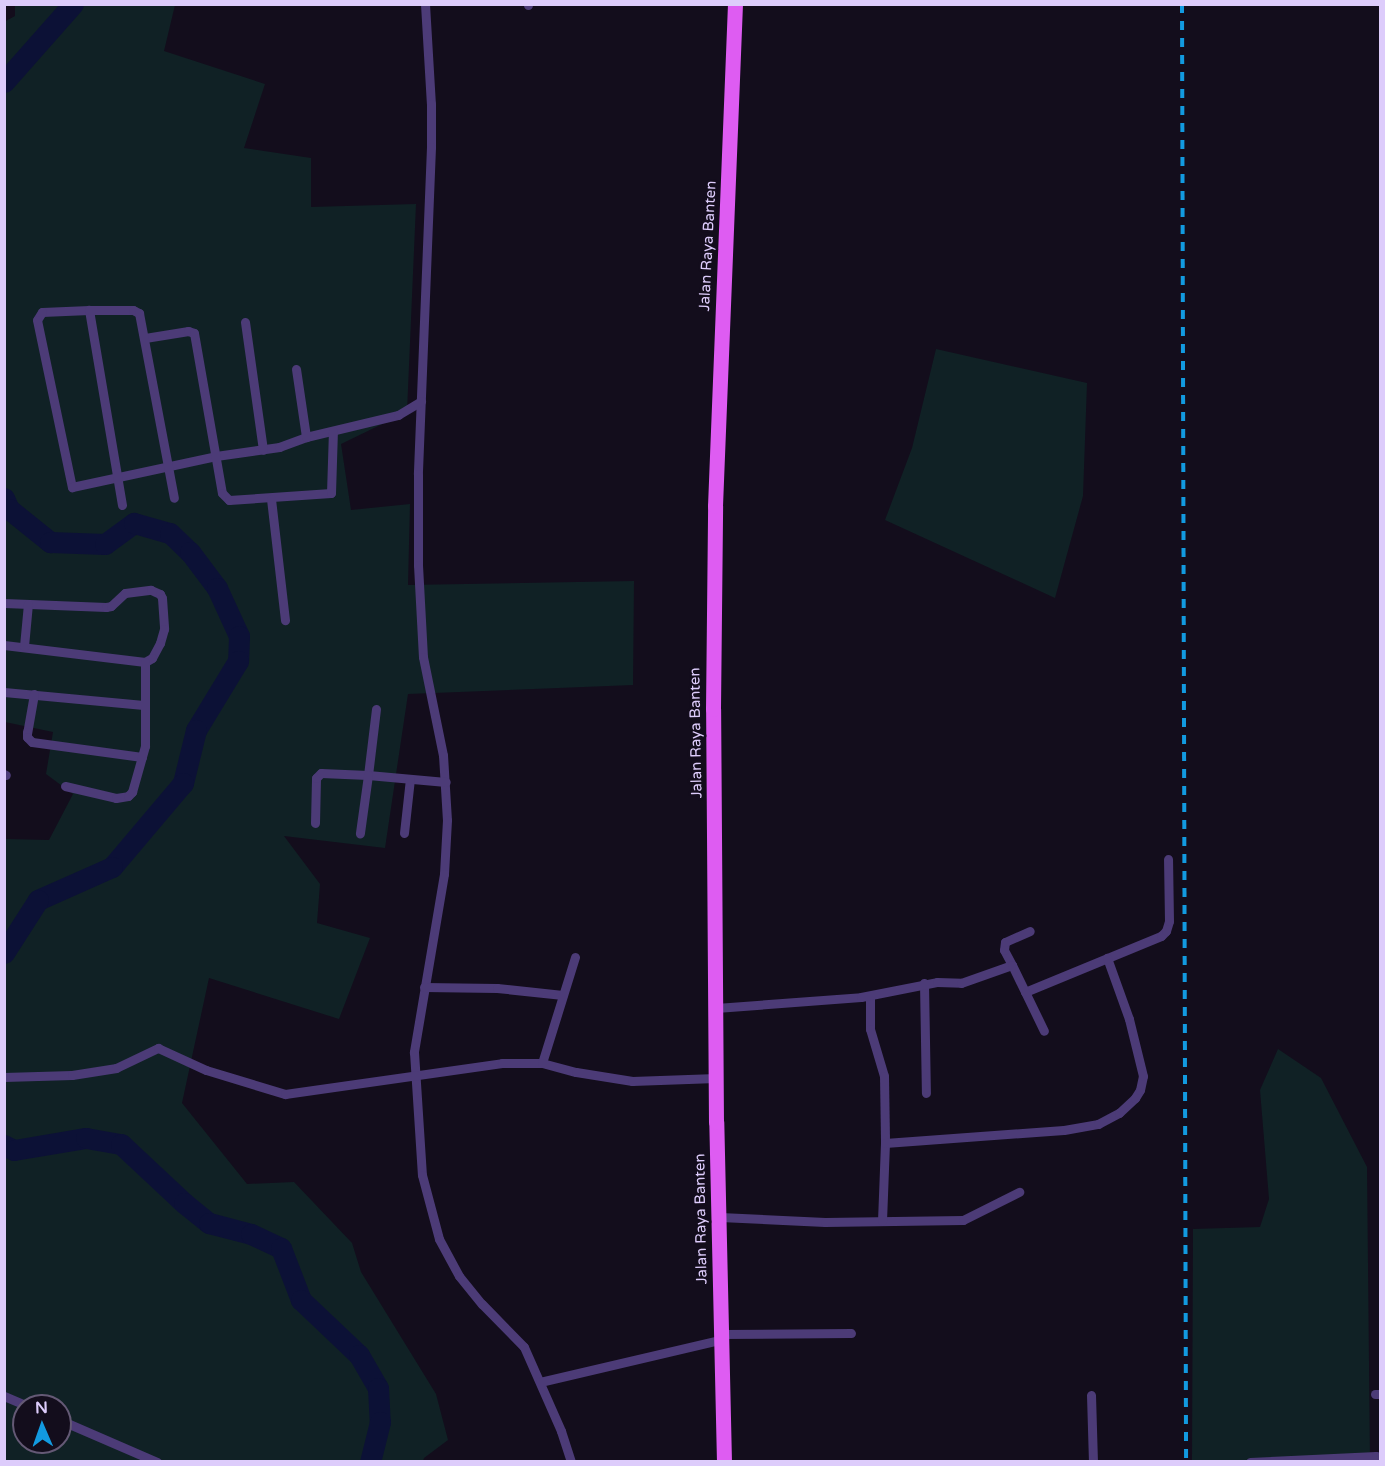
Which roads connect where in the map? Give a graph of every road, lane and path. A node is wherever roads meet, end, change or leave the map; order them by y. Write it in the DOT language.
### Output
graph roads {
  1 [pos="424,4"];
  2 [pos="735,4"];
  3 [pos="89,310"];
  4 [pos="245,322"];
  5 [pos="146,338"];
  6 [pos="296,369"];
  7 [pos="421,401"];
  8 [pos="333,431"];
  9 [pos="306,437"];
  10 [pos="263,450"];
  11 [pos="216,456"];
  12 [pos="168,467"];
  13 [pos="119,476"];
  14 [pos="174,498"];
  15 [pos="271,499"];
  16 [pos="123,504"];
  17 [pos="4,603"];
  18 [pos="27,604"];
  19 [pos="285,621"];
  20 [pos="4,645"];
  21 [pos="24,646"];
  22 [pos="145,662"];
  23 [pos="4,692"];
  24 [pos="34,694"];
  25 [pos="143,705"];
  26 [pos="376,709"];
  27 [pos="142,757"];
  28 [pos="368,775"];
  29 [pos="410,779"];
  30 [pos="446,782"];
  31 [pos="65,786"];
  32 [pos="315,823"];
  33 [pos="404,832"];
  34 [pos="360,833"];
  35 [pos="1168,859"];
  36 [pos="1030,931"];
  37 [pos="574,957"];
  38 [pos="1107,958"];
  39 [pos="1012,966"];
  40 [pos="924,984"];
  41 [pos="424,987"];
  42 [pos="1025,992"];
  43 [pos="563,995"];
  44 [pos="870,996"];
  45 [pos="716,1008"];
  46 [pos="1044,1031"];
  47 [pos="542,1063"];
  48 [pos="416,1076"];
  49 [pos="4,1077"];
  50 [pos="716,1078"];
  51 [pos="926,1093"];
  52 [pos="885,1143"];
  53 [pos="1019,1192"];
  54 [pos="720,1217"];
  55 [pos="882,1221"];
  56 [pos="851,1333"];
  57 [pos="722,1336"];
  58 [pos="540,1382"];
  59 [pos="1090,1395"];
  60 [pos="72,1425"];
  61 [pos="157,1461"];
  62 [pos="571,1461"];
  63 [pos="724,1461"];
  64 [pos="1093,1461"];
  65 [pos="1250,1461"];
  66 [pos="1376,1461"];
  1 -- 7 [label="street"];
  2 -- 45 [label="main road, Jalan Raya Banten"];
  3 -- 5 [label="street"];
  3 -- 13 [label="street"];
  3 -- 13 [label="street"];
  4 -- 10 [label="street"];
  5 -- 11 [label="street"];
  5 -- 12 [label="street"];
  6 -- 9 [label="street"];
  7 -- 8 [label="street"];
  7 -- 30 [label="street"];
  8 -- 9 [label="street"];
  8 -- 15 [label="street"];
  9 -- 10 [label="street"];
  10 -- 11 [label="street"];
  11 -- 12 [label="street"];
  11 -- 15 [label="street"];
  12 -- 13 [label="street"];
  12 -- 14 [label="street"];
  13 -- 16 [label="street"];
  15 -- 19 [label="street"];
  17 -- 18 [label="street"];
  18 -- 21 [label="street"];
  18 -- 22 [label="street"];
  20 -- 21 [label="street"];
  21 -- 22 [label="street"];
  22 -- 25 [label="street"];
  23 -- 24 [label="street"];
  24 -- 25 [label="street"];
  24 -- 27 [label="street"];
  25 -- 27 [label="street"];
  26 -- 28 [label="street"];
  27 -- 31 [label="street"];
  28 -- 29 [label="street"];
  28 -- 32 [label="street"];
  28 -- 34 [label="street"];
  29 -- 30 [label="street"];
  29 -- 33 [label="street"];
  30 -- 41 [label="street"];
  35 -- 38 [label="street"];
  36 -- 39 [label="street"];
  37 -- 43 [label="street"];
  38 -- 42 [label="street"];
  38 -- 52 [label="street"];
  39 -- 40 [label="street"];
  39 -- 42 [label="street"];
  40 -- 44 [label="street"];
  40 -- 51 [label="street"];
  41 -- 43 [label="street"];
  41 -- 48 [label="street"];
  42 -- 46 [label="street"];
  43 -- 47 [label="street"];
  44 -- 45 [label="street"];
  44 -- 52 [label="street"];
  45 -- 50 [label="main road, Jalan Raya Banten"];
  47 -- 48 [label="street"];
  47 -- 50 [label="street"];
  48 -- 49 [label="street"];
  48 -- 58 [label="street"];
  50 -- 54 [label="main road, Jalan Raya Banten"];
  52 -- 55 [label="street"];
  53 -- 55 [label="street"];
  54 -- 55 [label="street"];
  54 -- 57 [label="main road, Jalan Raya Banten"];
  56 -- 57 [label="street"];
  57 -- 58 [label="street"];
  57 -- 63 [label="main road, Jalan Raya Banten"];
  58 -- 62 [label="street"];
  59 -- 64 [label="street"];
  60 -- 61 [label="street"];
  65 -- 66 [label="street"];
}
